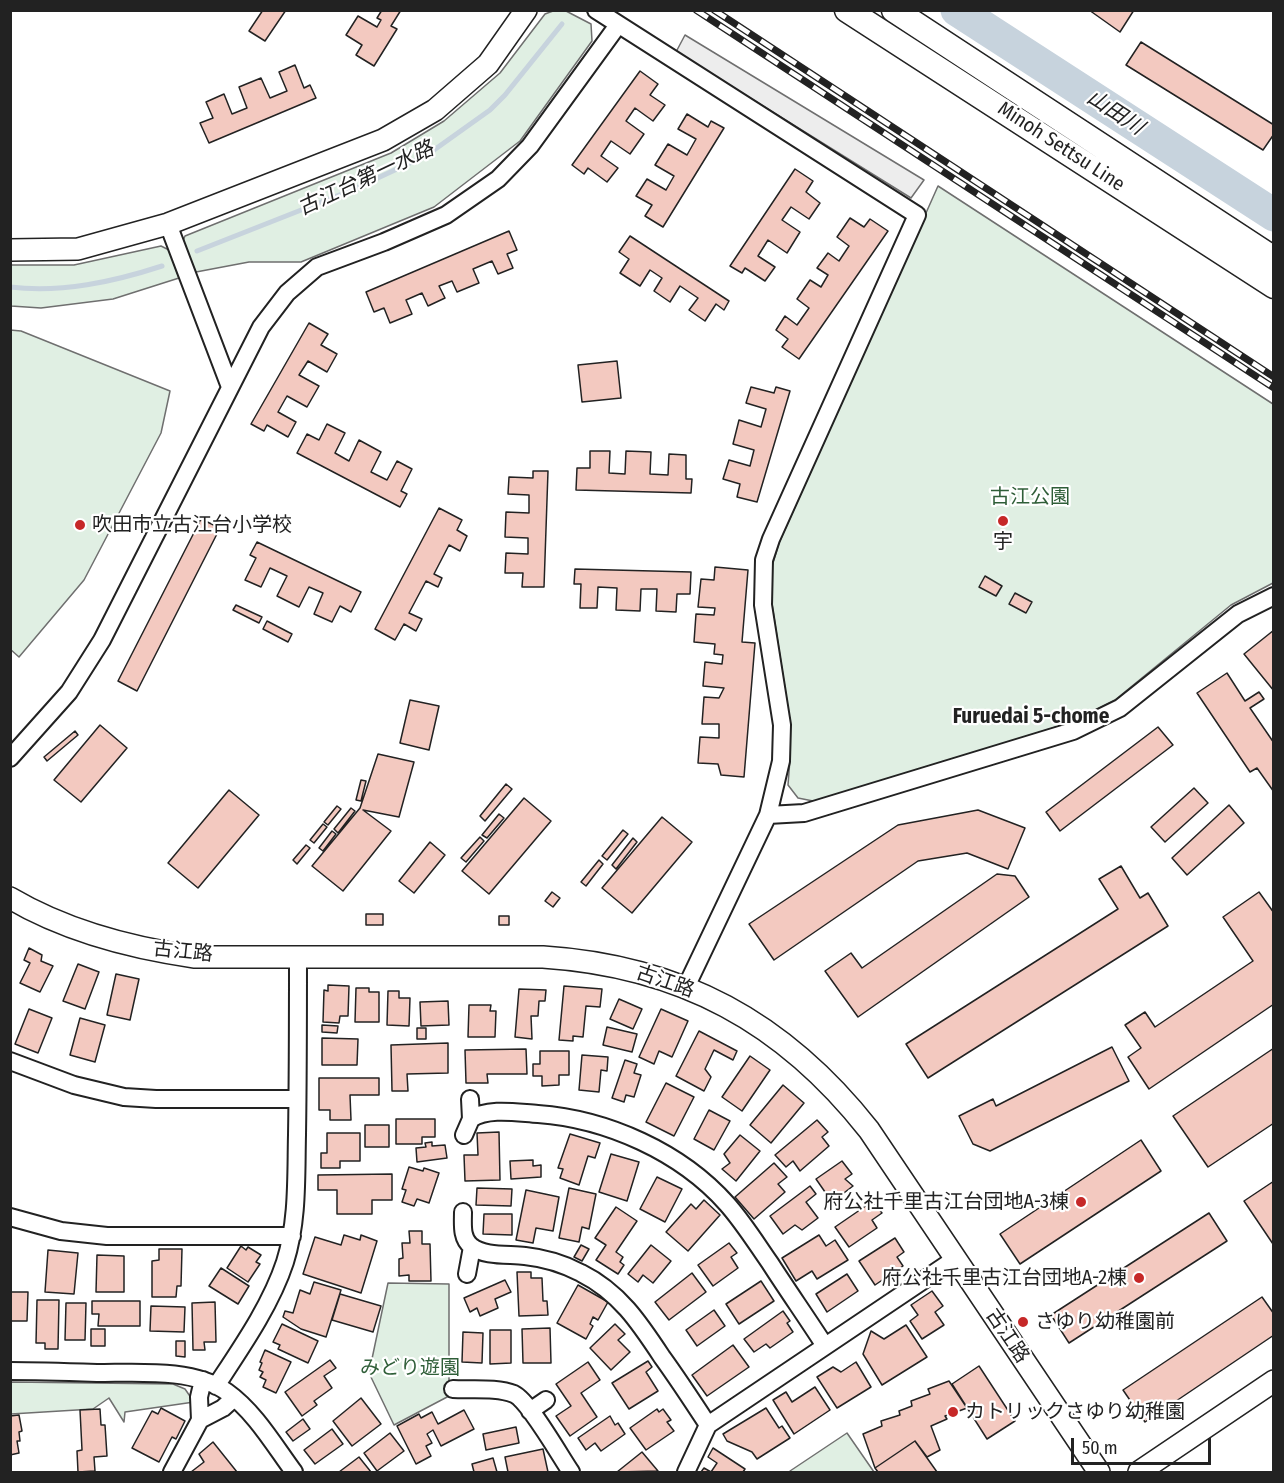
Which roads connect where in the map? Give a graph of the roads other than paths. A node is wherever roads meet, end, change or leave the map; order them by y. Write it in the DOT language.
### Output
graph roads {
  1 [pos="526,10"];
  2 [pos="596,10"];
  3 [pos="847,10"];
  4 [pos="894,10"];
  5 [pos="618,25"];
  6 [pos="168,224"];
  7 [pos="10,250"];
  8 [pos="1274,259"];
  9 [pos="1274,286"];
  10 [pos="230,387"];
  11 [pos="1274,596"];
  12 [pos="10,758"];
  13 [pos="768,815"];
  14 [pos="10,898"];
  15 [pos="298,956"];
  16 [pos="686,987"];
  17 [pos="10,1062"];
  18 [pos="297,1099"];
  19 [pos="470,1099"];
  20 [pos="471,1119"];
  21 [pos="464,1135"];
  22 [pos="463,1212"];
  23 [pos="10,1217"];
  24 [pos="292,1236"];
  25 [pos="472,1247"];
  26 [pos="955,1259"];
  27 [pos="467,1274"];
  28 [pos="825,1346"];
  29 [pos="10,1371"];
  30 [pos="1274,1381"];
  31 [pos="210,1383"];
  32 [pos="453,1389"];
  33 [pos="234,1398"];
  34 [pos="546,1400"];
  35 [pos="530,1411"];
  36 [pos="200,1420"];
  37 [pos="708,1425"];
  38 [pos="172,1473"];
  39 [pos="294,1473"];
  40 [pos="571,1473"];
  41 [pos="686,1473"];
  42 [pos="1099,1473"];
  43 [pos="1139,1473"];
  1 -- 6 [label="street"];
  2 -- 5 [label="street"];
  3 -- 9 [label="main road, Minoh Settsu Line"];
  4 -- 8 [label="main road, Minoh Settsu Line"];
  5 -- 10 [label="street"];
  5 -- 13 [label="street"];
  6 -- 7 [label="street"];
  6 -- 10 [label="street"];
  10 -- 12 [label="street"];
  11 -- 13 [label="street"];
  13 -- 16 [label="street"];
  14 -- 15 [label="street, 古江路"];
  15 -- 16 [label="street, 古江路"];
  15 -- 18 [label="street"];
  16 -- 26 [label="street, 古江路"];
  17 -- 18 [label="street"];
  18 -- 24 [label="street"];
  19 -- 20 [label="street"];
  20 -- 21 [label="street"];
  20 -- 28 [label="street"];
  22 -- 25 [label="street"];
  23 -- 24 [label="street"];
  24 -- 31 [label="street"];
  25 -- 27 [label="street"];
  25 -- 37 [label="street"];
  26 -- 28 [label="street"];
  26 -- 42 [label="street, 古江路"];
  28 -- 37 [label="street"];
  29 -- 31 [label="street"];
  30 -- 43 [label="street"];
  31 -- 33 [label="street"];
  31 -- 36 [label="street"];
  32 -- 35 [label="street"];
  33 -- 36 [label="street"];
  33 -- 39 [label="street"];
  34 -- 35 [label="street"];
  35 -- 40 [label="street"];
  36 -- 38 [label="street"];
  37 -- 41 [label="street"];
}
